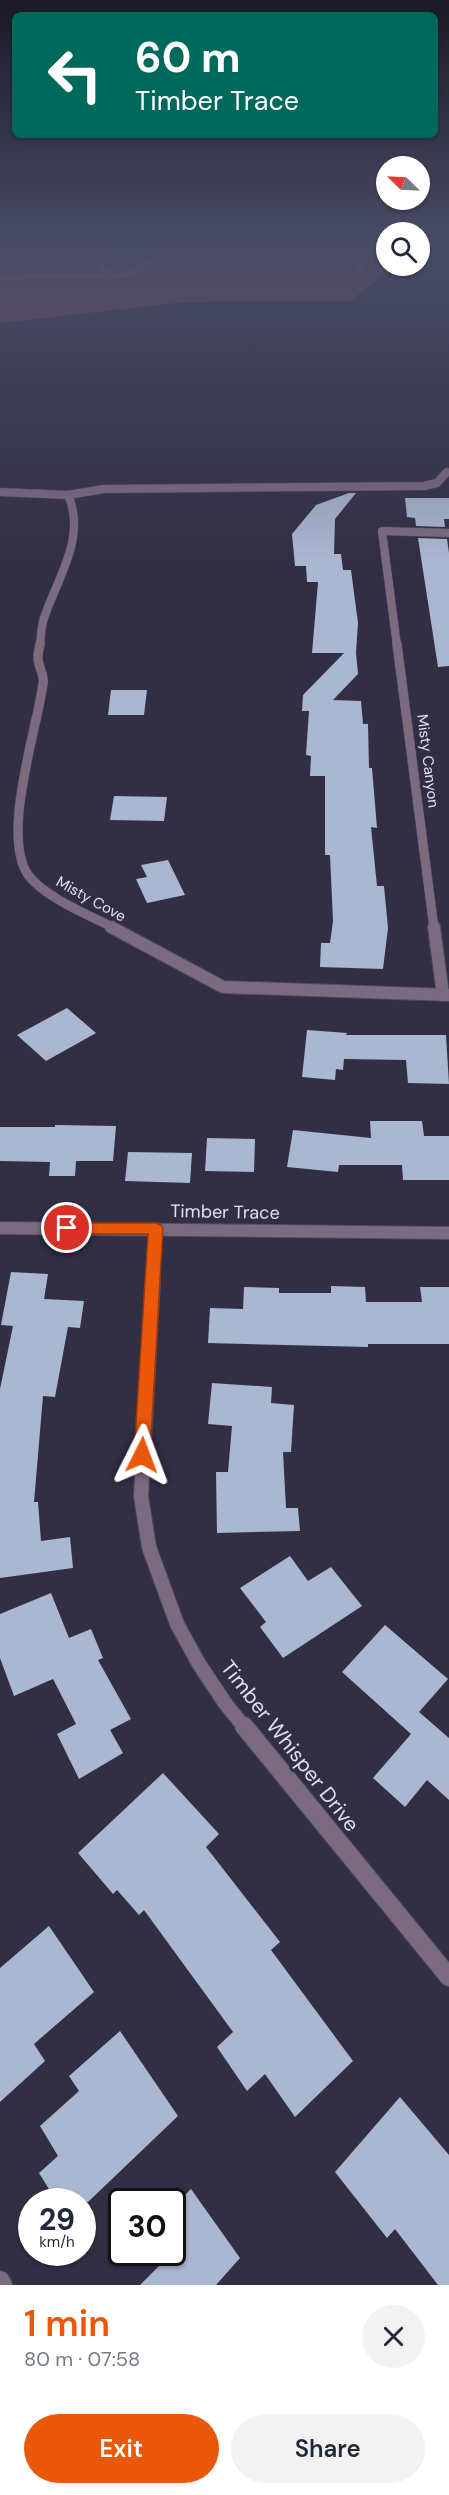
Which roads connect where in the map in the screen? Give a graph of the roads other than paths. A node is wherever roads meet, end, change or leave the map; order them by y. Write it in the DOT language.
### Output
graph roads {
  1 [pos="447,472"];
  2 [pos="0,492"];
  3 [pos="68,495"];
  4 [pos="449,533"];
  5 [pos="446,995"];
  6 [pos="0,1228"];
  7 [pos="156,1228"];
  8 [pos="449,1233"];
  9 [pos="449,1977"];
  10 [pos="0,2280"];
  11 [pos="3,2285"];
  1 -- 3 [label="street"];
  2 -- 3 [label="street"];
  3 -- 5 [label="street, Misty Cove"];
  4 -- 5 [label="street, Misty Canyon"];
  6 -- 7 [label="street, Timber Trace"];
  7 -- 8 [label="street, Timber Trace"];
  7 -- 9 [label="street, Timber Whisper Drive"];
  10 -- 11 [label="street"];
}
